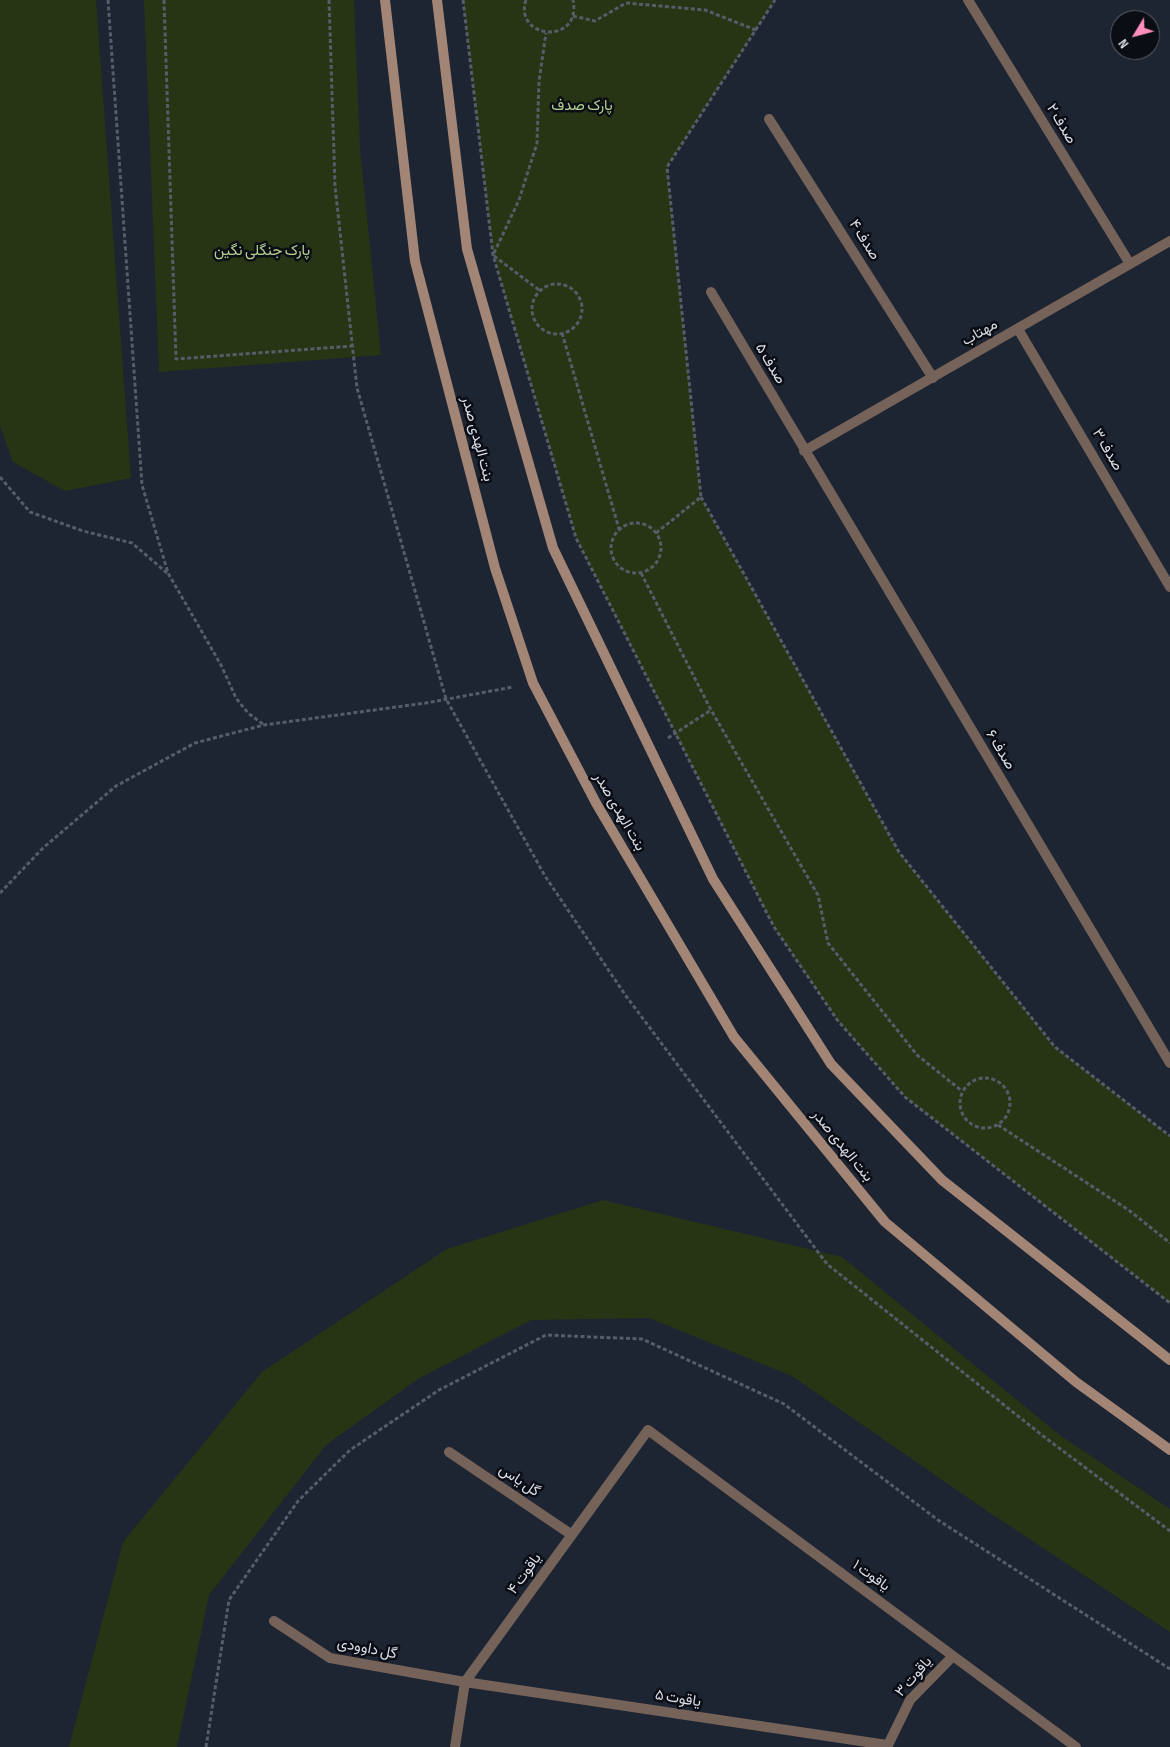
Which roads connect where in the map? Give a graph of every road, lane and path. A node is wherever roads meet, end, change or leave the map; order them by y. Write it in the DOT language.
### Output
graph roads {
  1 [pos="108,0"];
  2 [pos="164,0"];
  3 [pos="385,0"];
  4 [pos="437,0"];
  5 [pos="463,0"];
  6 [pos="526,0"];
  7 [pos="573,0"];
  8 [pos="775,0"];
  9 [pos="968,0"];
  10 [pos="573,16"];
  11 [pos="756,30"];
  12 [pos="546,33"];
  13 [pos="769,119"];
  14 [pos="1170,241"];
  15 [pos="494,255"];
  16 [pos="1130,264"];
  17 [pos="472,268"];
  18 [pos="540,290"];
  19 [pos="710,292"];
  20 [pos="1018,329"];
  21 [pos="562,333"];
  22 [pos="352,346"];
  23 [pos="933,378"];
  24 [pos="804,451"];
  25 [pos="0,477"];
  26 [pos="701,497"];
  27 [pos="618,529"];
  28 [pos="656,533"];
  29 [pos="168,573"];
  30 [pos="641,573"];
  31 [pos="1170,587"];
  32 [pos="533,683"];
  33 [pos="711,710"];
  34 [pos="264,725"];
  35 [pos="676,734"];
  36 [pos="649,747"];
  37 [pos="0,894"];
  38 [pos="1170,1063"];
  39 [pos="962,1091"];
  40 [pos="998,1125"];
  41 [pos="1170,1136"];
  42 [pos="1170,1243"];
  43 [pos="1170,1302"];
  44 [pos="1170,1360"];
  45 [pos="648,1430"];
  46 [pos="1170,1450"];
  47 [pos="449,1452"];
  48 [pos="572,1534"];
  49 [pos="274,1620"];
  50 [pos="953,1656"];
  51 [pos="465,1682"];
  52 [pos="887,1746"];
  53 [pos="456,1747"];
  54 [pos="1076,1747"];
  1 -- 29 [label="path"];
  2 -- 22 [label="path"];
  3 -- 32 [label="street, بنت الهدی صدر"];
  4 -- 17 [label="street"];
  5 -- 15 [label="path"];
  6 -- 12 [label="path"];
  7 -- 10 [label="path"];
  8 -- 11 [label="path"];
  9 -- 16 [label="street, صدف ۲"];
  10 -- 11 [label="path"];
  10 -- 12 [label="path"];
  11 -- 26 [label="path"];
  12 -- 15 [label="path"];
  13 -- 23 [label="street, صدف ۴"];
  14 -- 16 [label="street, مهتاب"];
  15 -- 17 [label="path"];
  15 -- 18 [label="path"];
  15 -- 35 [label="path"];
  16 -- 20 [label="street, مهتاب"];
  17 -- 36 [label="street"];
  18 -- 21 [label="path"];
  18 -- 21 [label="path"];
  19 -- 24 [label="street, صدف ۵"];
  20 -- 23 [label="street, مهتاب"];
  20 -- 31 [label="street, صدف ۳"];
  21 -- 27 [label="path"];
  23 -- 24 [label="street, مهتاب"];
  24 -- 38 [label="street, صدف ۶"];
  25 -- 29 [label="path"];
  26 -- 28 [label="path"];
  26 -- 41 [label="path"];
  27 -- 28 [label="path"];
  27 -- 30 [label="path"];
  28 -- 30 [label="path"];
  29 -- 34 [label="path"];
  30 -- 33 [label="path"];
  32 -- 34 [label="path"];
  32 -- 46 [label="street, بنت الهدی صدر"];
  33 -- 35 [label="path"];
  33 -- 39 [label="path"];
  34 -- 37 [label="path"];
  35 -- 36 [label="path"];
  35 -- 43 [label="path"];
  36 -- 44 [label="street"];
  39 -- 40 [label="path"];
  39 -- 40 [label="path"];
  40 -- 42 [label="path"];
  45 -- 48 [label="street, یاقوت ۴"];
  45 -- 50 [label="street, یاقوت ۱"];
  47 -- 48 [label="street, گل یاس"];
  48 -- 51 [label="street, یاقوت ۴"];
  49 -- 51 [label="street, گل داوودی"];
  50 -- 52 [label="street, یاقوت ۳"];
  50 -- 54 [label="street, یاقوت ۱"];
  51 -- 52 [label="street, یاقوت ۵"];
  51 -- 53 [label="street, یاقوت ۴"];
}
